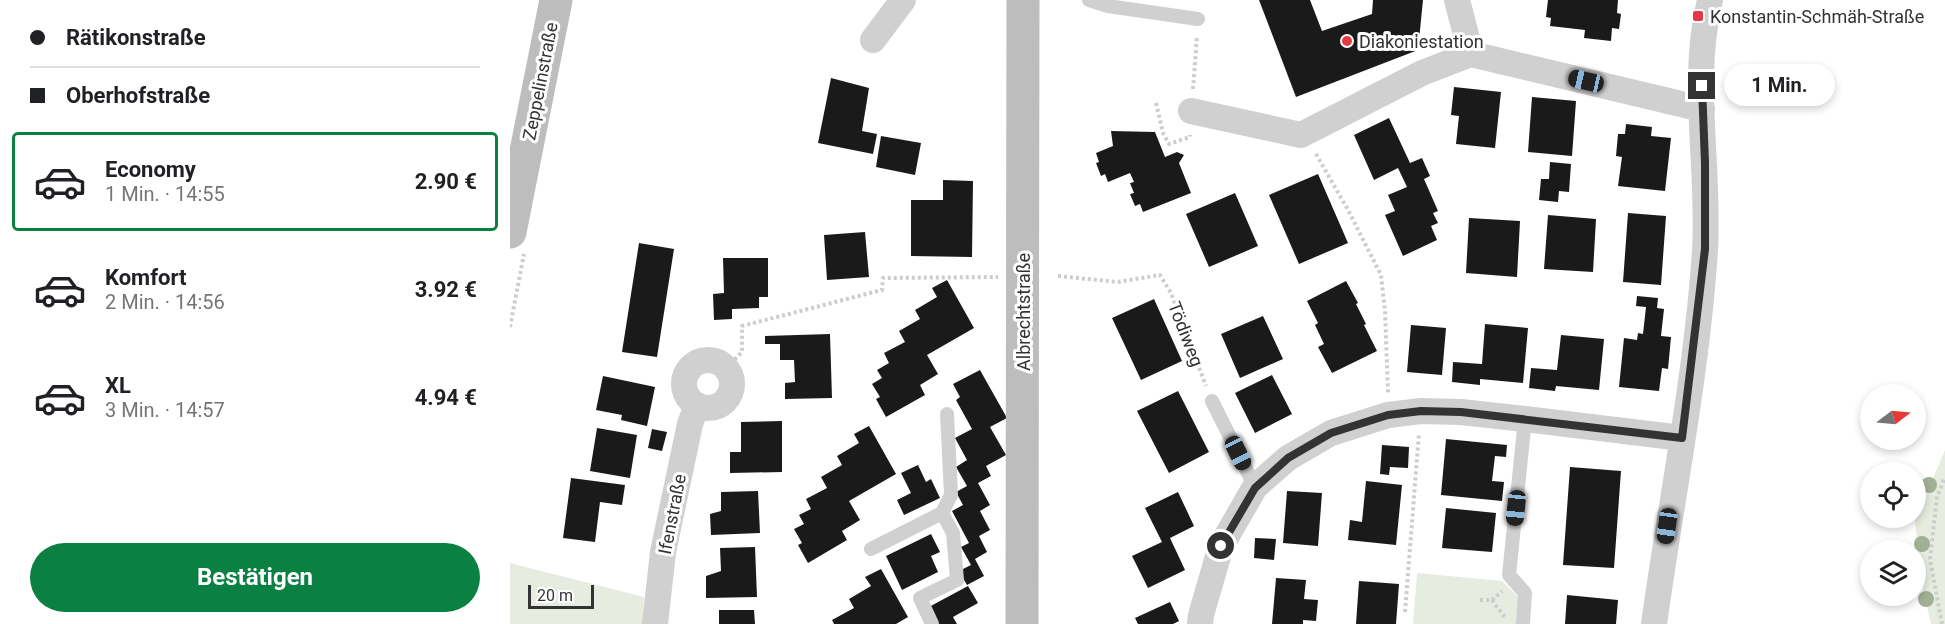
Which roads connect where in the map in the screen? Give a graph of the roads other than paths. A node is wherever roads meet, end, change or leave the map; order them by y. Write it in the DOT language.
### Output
graph roads {
  1 [pos="556,0"];
  2 [pos="903,0"];
  3 [pos="1023,0"];
  4 [pos="1044,0"];
  5 [pos="1089,0"];
  6 [pos="1457,0"];
  7 [pos="1710,0"];
  8 [pos="1198,19"];
  9 [pos="873,40"];
  10 [pos="1471,54"];
  11 [pos="1702,109"];
  12 [pos="1191,111"];
  13 [pos="510,232"];
  14 [pos="1212,401"];
  15 [pos="697,405"];
  16 [pos="947,414"];
  17 [pos="1525,419"];
  18 [pos="1682,438"];
  19 [pos="1255,488"];
  20 [pos="942,513"];
  21 [pos="871,549"];
  22 [pos="655,624"];
  23 [pos="932,624"];
  24 [pos="1022,624"];
  25 [pos="1041,624"];
  26 [pos="1200,624"];
  27 [pos="1522,624"];
  28 [pos="1654,624"];
  1 -- 13 [label="main road, Zeppelinstraße"];
  2 -- 9 [label="street"];
  3 -- 24 [label="main road, Albrechtstraße"];
  4 -- 25 [label="main road, Albrechtstraße"];
  5 -- 8 [label="lane"];
  6 -- 10 [label="street"];
  7 -- 11 [label="street"];
  10 -- 11 [label="street"];
  10 -- 12 [label="street"];
  11 -- 18 [label="street"];
  14 -- 19 [label="lane"];
  15 -- 15 [label="street"];
  15 -- 22 [label="street, Ifenstraße"];
  16 -- 20 [label="lane"];
  17 -- 18 [label="street"];
  17 -- 19 [label="street"];
  17 -- 27 [label="lane"];
  18 -- 28 [label="street"];
  19 -- 26 [label="street"];
  20 -- 21 [label="lane"];
  20 -- 23 [label="lane"];
}
